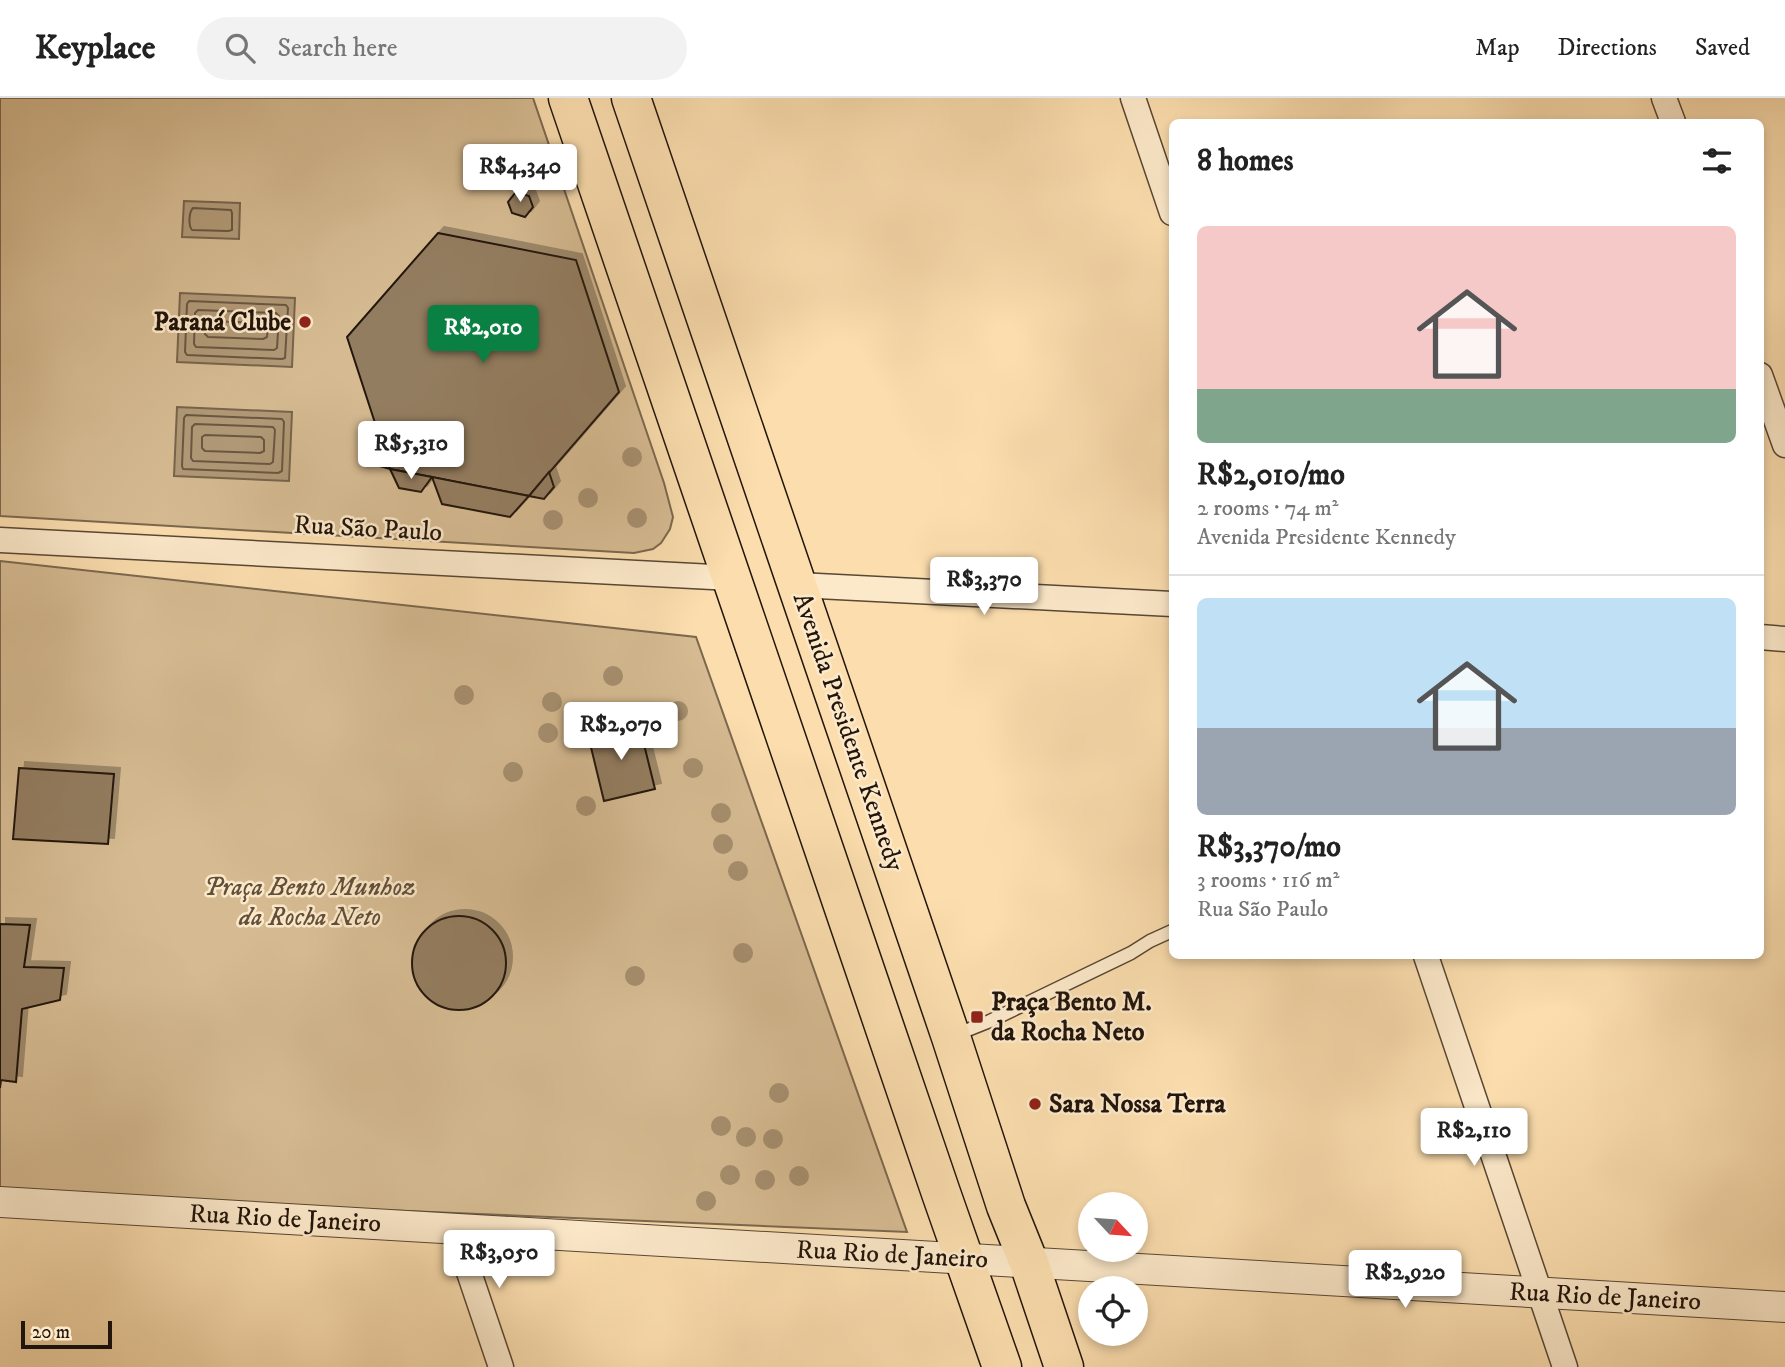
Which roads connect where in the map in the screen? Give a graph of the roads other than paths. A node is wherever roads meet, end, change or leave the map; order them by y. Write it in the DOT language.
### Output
graph roads {
  1 [pos="568,98"];
  2 [pos="631,98"];
  3 [pos="1133,98"];
  4 [pos="1664,98"];
  5 [pos="1672,119"];
  6 [pos="1169,204"];
  7 [pos="1764,385"];
  8 [pos="1785,445"];
  9 [pos="0,540"];
  10 [pos="732,578"];
  11 [pos="797,584"];
  12 [pos="1169,604"];
  13 [pos="1764,637"];
  14 [pos="1785,639"];
  15 [pos="1169,932"];
  16 [pos="1427,959"];
  17 [pos="951,1037"];
  18 [pos="0,1202"];
  19 [pos="454,1228"];
  20 [pos="965,1259"];
  21 [pos="1029,1263"];
  22 [pos="1539,1293"];
  23 [pos="1785,1307"];
  24 [pos="501,1367"];
  25 [pos="1002,1367"];
  26 [pos="1064,1367"];
  27 [pos="1565,1367"];
  1 -- 10 [label="main road"];
  2 -- 11 [label="main road, Avenida Presidente Kennedy"];
  3 -- 6 [label="street"];
  4 -- 5 [label="street"];
  7 -- 8 [label="street"];
  9 -- 10 [label="street, Rua São Paulo"];
  10 -- 20 [label="main road"];
  11 -- 12 [label="street"];
  11 -- 17 [label="main road, Avenida Presidente Kennedy"];
  13 -- 14 [label="street"];
  15 -- 17 [label="lane"];
  16 -- 22 [label="street"];
  17 -- 21 [label="main road, Avenida Presidente Kennedy"];
  18 -- 19 [label="street, Rua Rio de Janeiro"];
  19 -- 20 [label="street, Rua Rio de Janeiro"];
  19 -- 24 [label="street"];
  20 -- 21 [label="street, Rua Rio de Janeiro"];
  20 -- 25 [label="main road"];
  21 -- 22 [label="street, Rua Rio de Janeiro"];
  21 -- 26 [label="main road, Avenida Presidente Kennedy"];
  22 -- 23 [label="street, Rua Rio de Janeiro"];
  22 -- 27 [label="street"];
}
